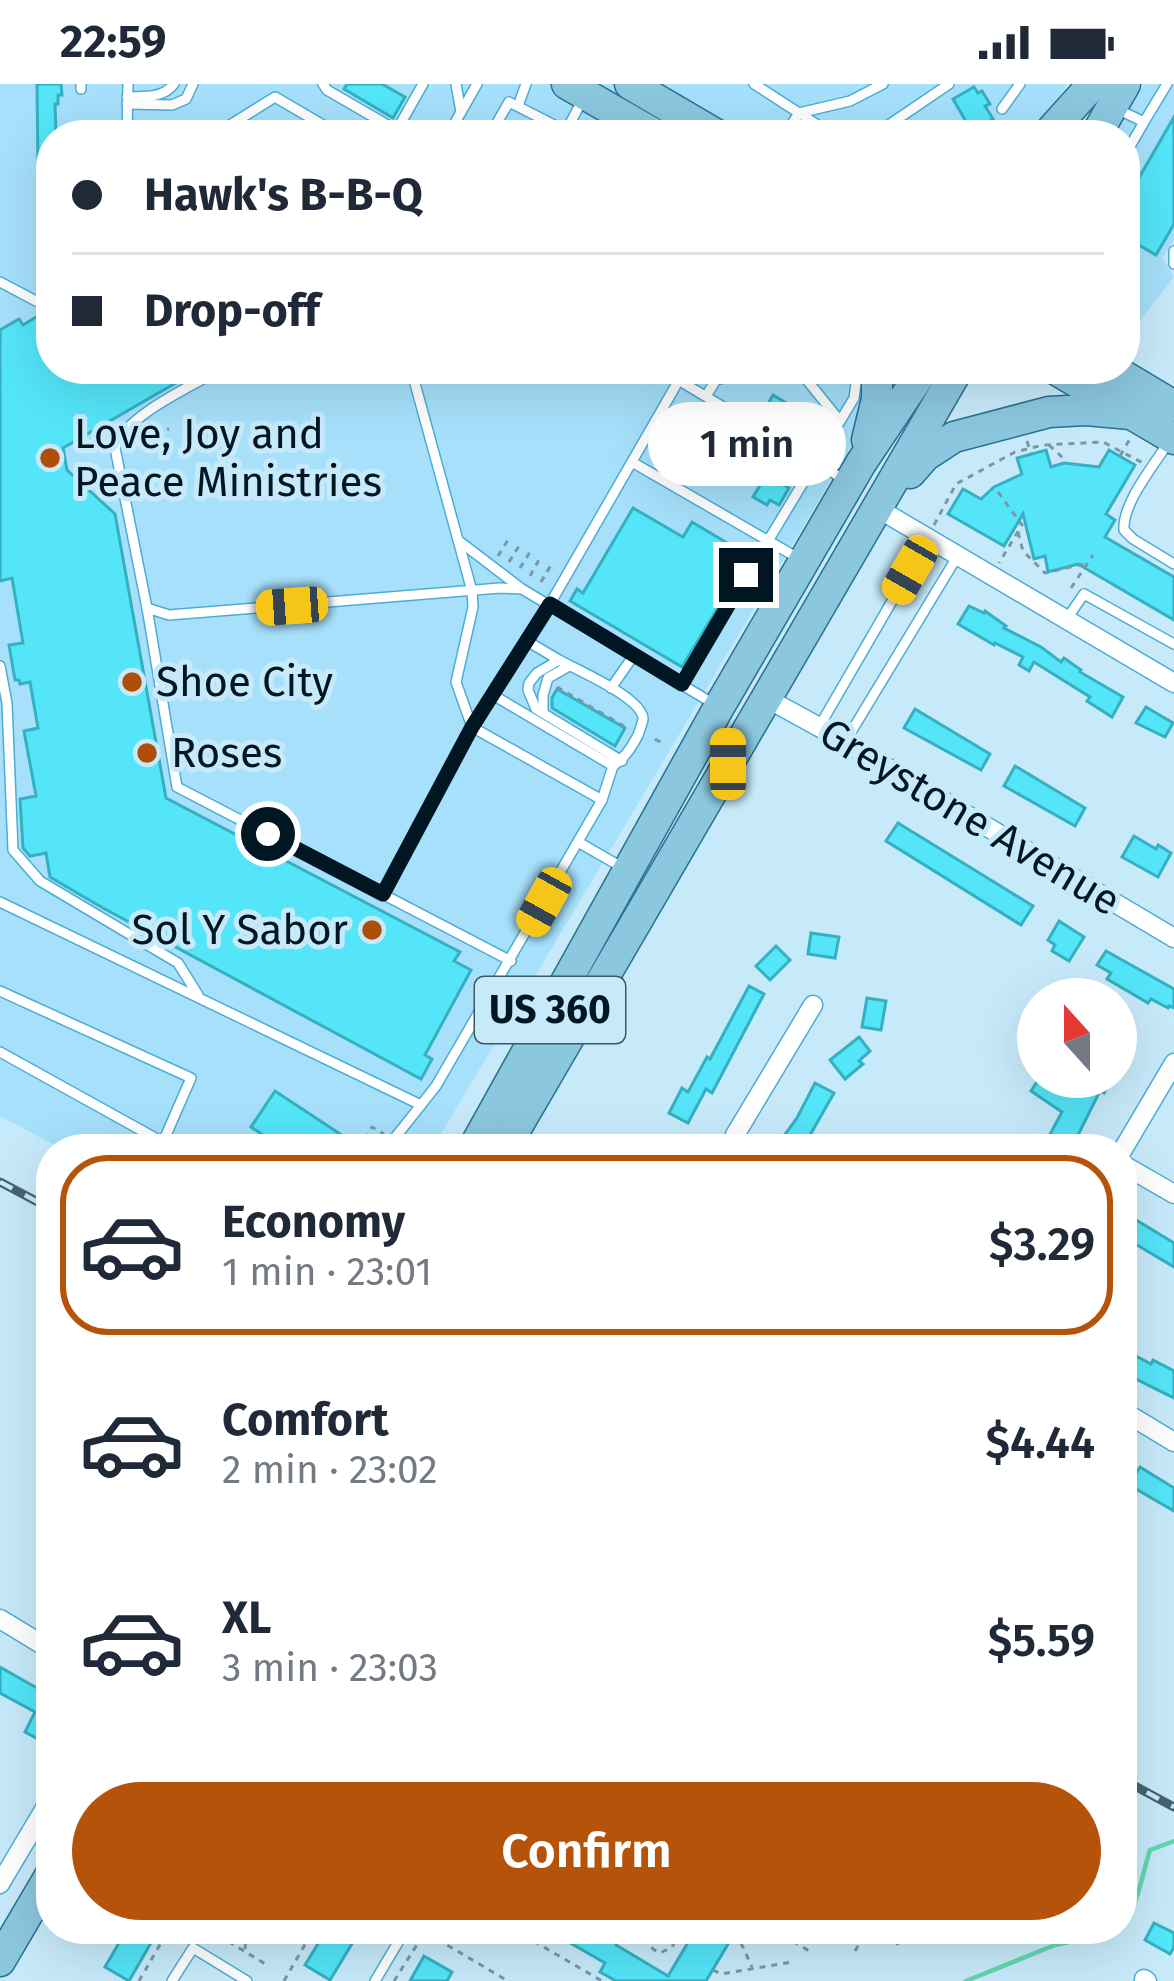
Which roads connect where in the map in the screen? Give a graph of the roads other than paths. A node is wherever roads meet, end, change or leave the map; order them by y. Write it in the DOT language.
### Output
graph roads {
  1 [pos="128,84"];
  2 [pos="174,84"];
  3 [pos="194,84"];
  4 [pos="275,84"];
  5 [pos="323,84"];
  6 [pos="423,84"];
  7 [pos="456,84"];
  8 [pos="477,84"];
  9 [pos="526,84"];
  10 [pos="630,84"];
  11 [pos="754,84"];
  12 [pos="883,84"];
  13 [pos="950,84"];
  14 [pos="1020,84"];
  15 [pos="1167,84"];
  16 [pos="576,89"];
  17 [pos="1113,90"];
  18 [pos="275,97"];
  19 [pos="127,100"];
  20 [pos="518,106"];
  21 [pos="1002,109"];
  22 [pos="461,112"];
  23 [pos="800,113"];
  24 [pos="127,120"];
  25 [pos="238,120"];
  26 [pos="314,120"];
  27 [pos="376,120"];
  28 [pos="402,120"];
  29 [pos="456,120"];
  30 [pos="499,120"];
  31 [pos="545,120"];
  32 [pos="569,120"];
  33 [pos="609,120"];
  34 [pos="691,120"];
  35 [pos="795,120"];
  36 [pos="810,120"];
  37 [pos="896,120"];
  38 [pos="1070,120"];
  39 [pos="1080,120"];
  40 [pos="1102,120"];
  41 [pos="1144,122"];
  42 [pos="1140,129"];
  43 [pos="1174,251"];
  44 [pos="1174,264"];
  45 [pos="0,282"];
  46 [pos="36,301"];
  47 [pos="1140,366"];
  48 [pos="196,384"];
  49 [pos="415,384"];
  50 [pos="677,384"];
  51 [pos="686,384"];
  52 [pos="714,384"];
  53 [pos="810,384"];
  54 [pos="856,384"];
  55 [pos="878,384"];
  56 [pos="913,384"];
  57 [pos="949,384"];
  58 [pos="1077,384"];
  59 [pos="1137,384"];
  60 [pos="1174,391"];
  61 [pos="706,396"];
  62 [pos="1174,406"];
  63 [pos="840,421"];
  64 [pos="1133,423"];
  65 [pos="1173,438"];
  66 [pos="816,460"];
  67 [pos="632,462"];
  68 [pos="855,473"];
  69 [pos="877,508"];
  70 [pos="931,533"];
  71 [pos="768,538"];
  72 [pos="458,541"];
  73 [pos="957,556"];
  74 [pos="804,562"];
  75 [pos="1174,564"];
  76 [pos="522,589"];
  77 [pos="472,591"];
  78 [pos="550,604"];
  79 [pos="147,608"];
  80 [pos="1064,611"];
  81 [pos="759,640"];
  82 [pos="526,641"];
  83 [pos="1174,644"];
  84 [pos="634,655"];
  85 [pos="0,666"];
  86 [pos="564,667"];
  87 [pos="1174,682"];
  88 [pos="682,684"];
  89 [pos="611,688"];
  90 [pos="493,695"];
  91 [pos="766,698"];
  92 [pos="719,707"];
  93 [pos="472,727"];
  94 [pos="819,727"];
  95 [pos="845,742"];
  96 [pos="617,763"];
  97 [pos="728,764"];
  98 [pos="602,800"];
  99 [pos="578,842"];
  100 [pos="629,872"];
  101 [pos="383,894"];
  102 [pos="0,902"];
  103 [pos="1174,938"];
  104 [pos="511,961"];
  105 [pos="0,991"];
  106 [pos="198,995"];
  107 [pos="814,1005"];
  108 [pos="0,1052"];
  109 [pos="1174,1064"];
  110 [pos="421,1105"];
  111 [pos="149,1134"];
  112 [pos="166,1134"];
  113 [pos="398,1134"];
  114 [pos="481,1134"];
  115 [pos="513,1134"];
  116 [pos="736,1134"];
  117 [pos="1132,1134"];
  118 [pos="1137,1173"];
  119 [pos="1174,1194"];
  120 [pos="1137,1420"];
  121 [pos="1174,1442"];
  122 [pos="0,1619"];
  123 [pos="36,1641"];
  124 [pos="36,1823"];
  125 [pos="0,1884"];
  126 [pos="36,1900"];
  127 [pos="36,1939"];
  128 [pos="397,1944"];
  129 [pos="0,1961"];
  130 [pos="11,1981"];
  131 [pos="172,1981"];
  132 [pos="247,1981"];
  133 [pos="375,1981"];
  1 -- 19 [label="lane"];
  2 -- 19 [label="lane"];
  3 -- 19 [label="lane"];
  4 -- 18 [label="lane"];
  5 -- 27 [label="lane"];
  6 -- 28 [label="lane"];
  7 -- 22 [label="lane"];
  8 -- 22 [label="lane"];
  9 -- 20 [label="lane"];
  10 -- 34 [label="main road"];
  11 -- 23 [label="lane"];
  12 -- 23 [label="lane"];
  13 -- 37 [label="lane"];
  14 -- 21 [label="lane"];
  15 -- 41 [label="lane"];
  16 -- 32 [label="lane"];
  16 -- 33 [label="main road"];
  17 -- 38 [label="main road"];
  17 -- 39 [label="main road"];
  17 -- 40 [label="main road"];
  17 -- 41 [label="lane"];
  18 -- 25 [label="lane"];
  18 -- 26 [label="lane"];
  19 -- 24 [label="lane"];
  20 -- 30 [label="lane"];
  20 -- 31 [label="lane"];
  22 -- 29 [label="lane"];
  23 -- 35 [label="lane"];
  23 -- 36 [label="lane"];
  41 -- 42 [label="lane"];
  43 -- 44 [label="lane"];
  45 -- 46 [label="lane"];
  47 -- 60 [label="main road"];
  48 -- 79 [label="lane"];
  49 -- 72 [label="lane"];
  50 -- 67 [label="lane"];
  51 -- 61 [label="lane"];
  52 -- 61 [label="lane"];
  53 -- 63 [label="lane"];
  54 -- 63 [label="lane"];
  55 -- 68 [label="main road"];
  56 -- 68 [label="main road, US 360"];
  57 -- 69 [label="main road, US 360"];
  58 -- 64 [label="main road"];
  59 -- 62 [label="main road"];
  61 -- 66 [label="lane"];
  63 -- 66 [label="lane"];
  64 -- 65 [label="main road"];
  64 -- 69 [label="main road"];
  65 -- 75 [label="lane"];
  66 -- 68 [label="lane"];
  66 -- 71 [label="lane"];
  67 -- 71 [label="lane"];
  67 -- 78 [label="lane"];
  68 -- 74 [label="main road, US 360"];
  69 -- 70 [label="street"];
  69 -- 91 [label="main road, US 360"];
  70 -- 73 [label="street"];
  70 -- 94 [label="lane"];
  71 -- 74 [label="lane"];
  71 -- 88 [label="lane"];
  72 -- 76 [label="lane"];
  72 -- 77 [label="lane"];
  73 -- 80 [label="street"];
  73 -- 95 [label="lane"];
  74 -- 81 [label="main road, US 360"];
  76 -- 77 [label="lane"];
  76 -- 78 [label="lane"];
  77 -- 79 [label="lane"];
  77 -- 93 [label="lane"];
  78 -- 82 [label="lane"];
  78 -- 84 [label="lane"];
  79 -- 101 [label="lane"];
  80 -- 83 [label="lane"];
  80 -- 87 [label="street"];
  81 -- 91 [label="main road"];
  81 -- 92 [label="main road, US 360"];
  82 -- 86 [label="lane"];
  82 -- 90 [label="lane"];
  84 -- 88 [label="lane"];
  84 -- 89 [label="lane"];
  85 -- 106 [label="lane"];
  86 -- 89 [label="lane"];
  86 -- 96 [label="lane"];
  88 -- 92 [label="lane"];
  89 -- 96 [label="lane"];
  90 -- 93 [label="lane"];
  90 -- 96 [label="lane"];
  91 -- 94 [label="street, Greystone Avenue"];
  91 -- 97 [label="main road, US 360"];
  92 -- 97 [label="main road"];
  92 -- 100 [label="main road, US 360"];
  93 -- 98 [label="lane"];
  93 -- 101 [label="lane"];
  94 -- 95 [label="street, Greystone Avenue"];
  95 -- 103 [label="street, Greystone Avenue"];
  96 -- 98 [label="lane"];
  97 -- 115 [label="main road, US 360"];
  98 -- 99 [label="lane"];
  99 -- 100 [label="lane"];
  99 -- 104 [label="lane"];
  100 -- 114 [label="main road, US 360"];
  101 -- 104 [label="lane"];
  102 -- 106 [label="lane"];
  104 -- 110 [label="lane"];
  105 -- 112 [label="lane"];
  106 -- 110 [label="lane"];
  107 -- 116 [label="street"];
  108 -- 111 [label="lane"];
  109 -- 117 [label="street"];
  110 -- 113 [label="lane"];
  118 -- 119 [label="street"];
  120 -- 121 [label="street"];
  122 -- 123 [label="street"];
  124 -- 125 [label="street"];
  126 -- 129 [label="main road"];
  127 -- 130 [label="main road"];
  128 -- 133 [label="lane"];
  131 -- 132 [label="lane"];
}
